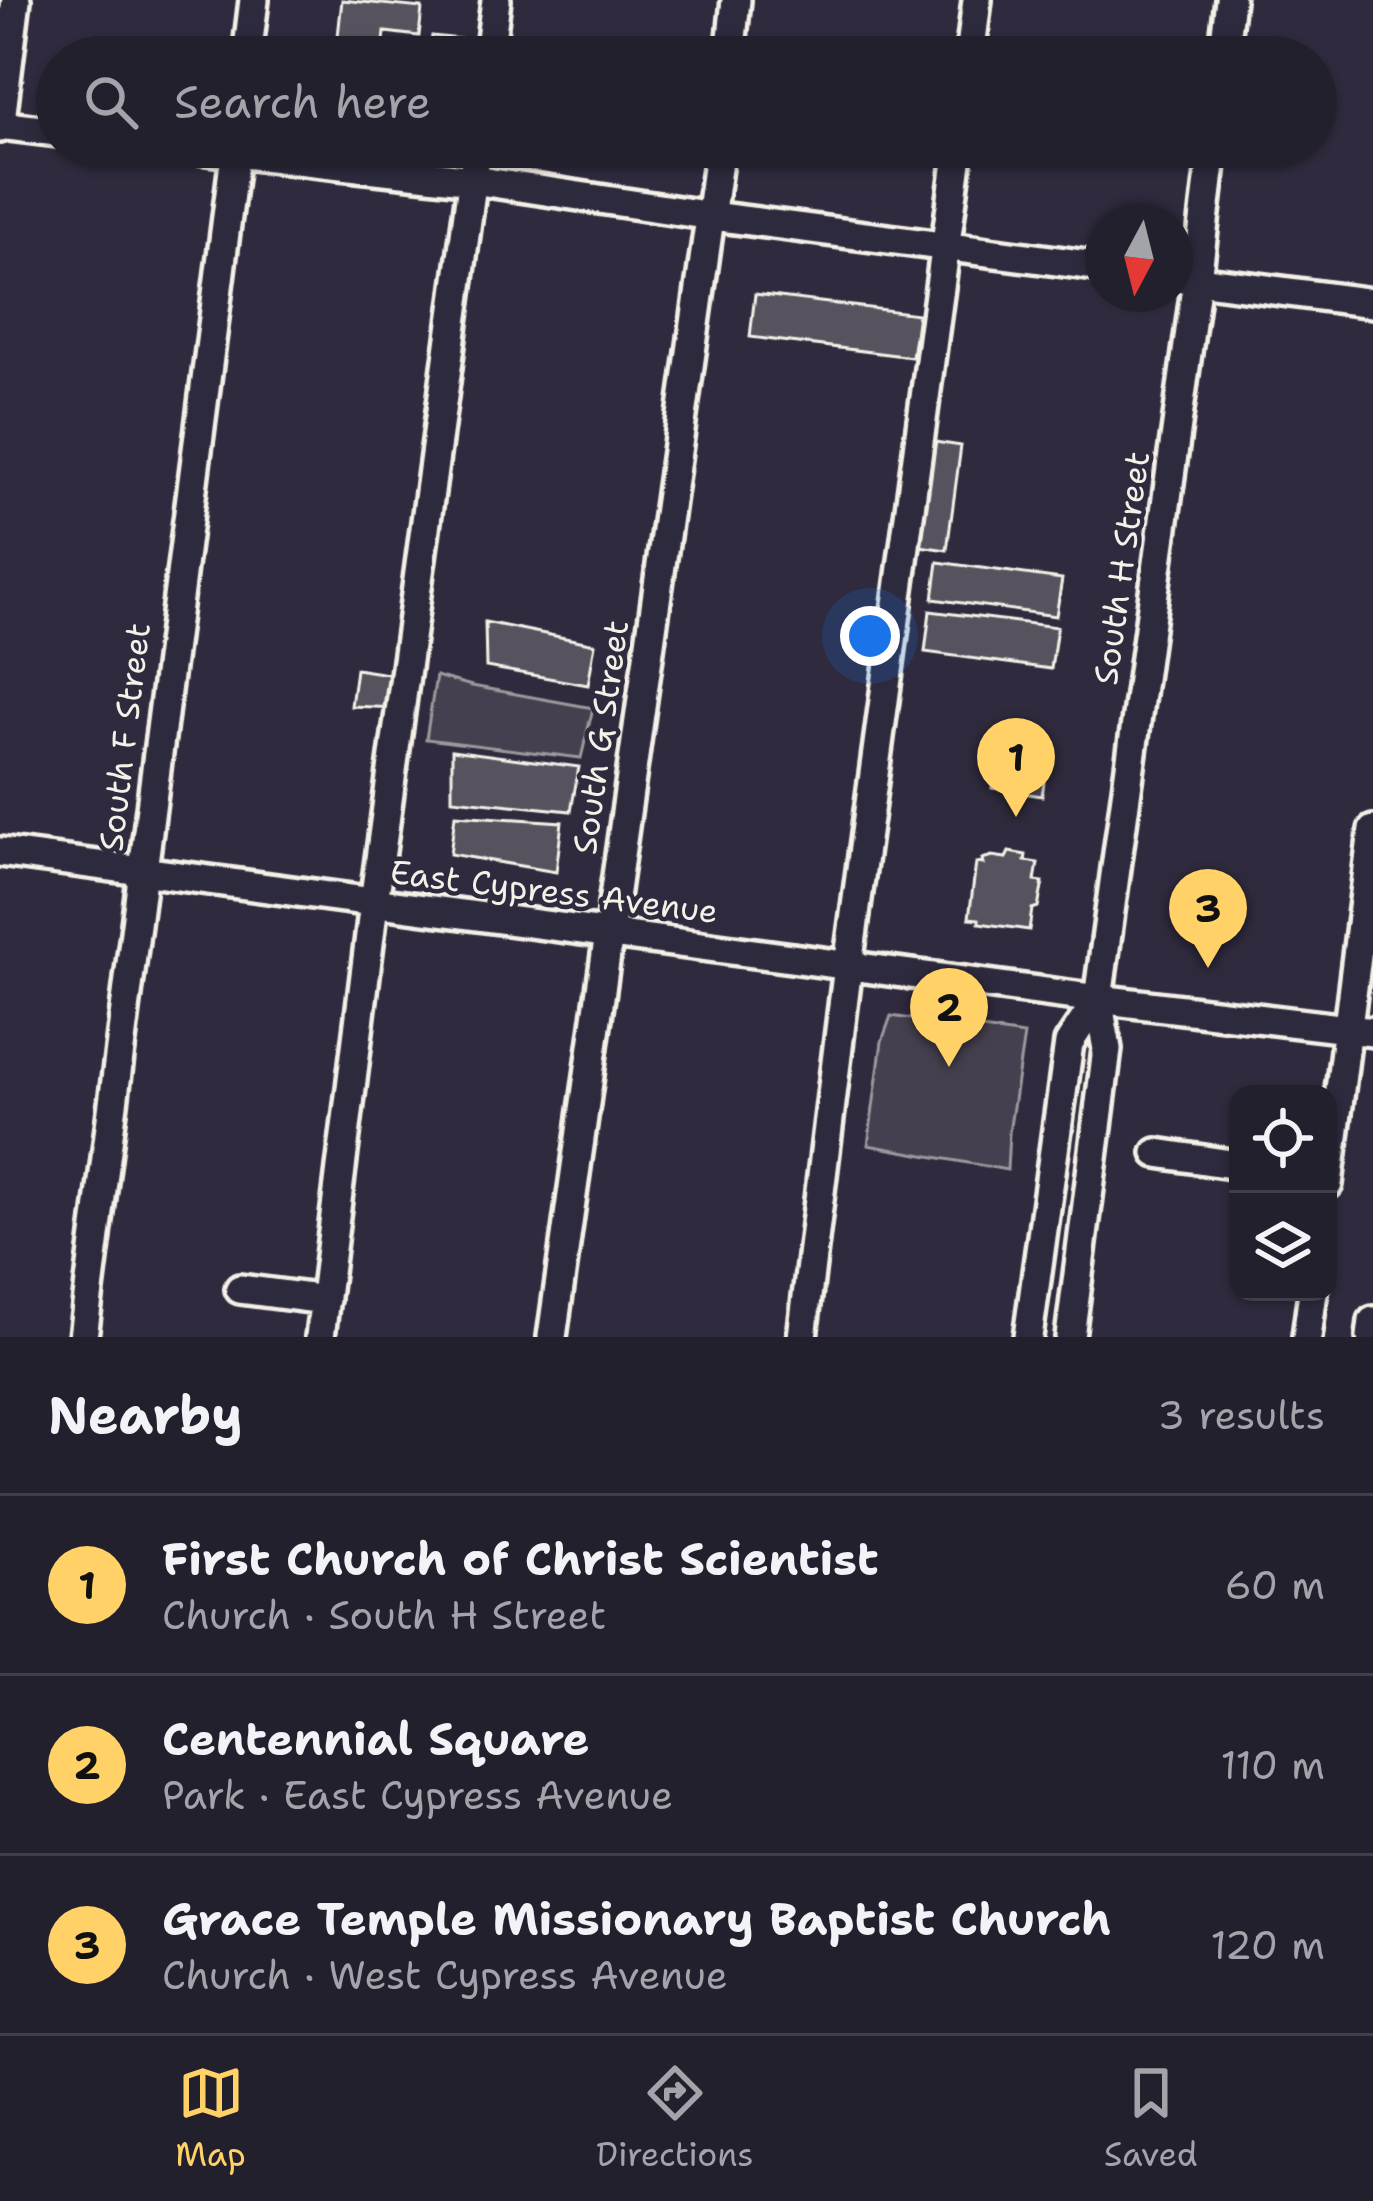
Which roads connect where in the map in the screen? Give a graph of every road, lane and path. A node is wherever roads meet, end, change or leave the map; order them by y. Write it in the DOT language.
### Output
graph roads {
  1 [pos="16,0"];
  2 [pos="254,0"];
  3 [pos="496,0"];
  4 [pos="736,0"];
  5 [pos="977,0"];
  6 [pos="1230,0"];
  7 [pos="250,36"];
  8 [pos="492,36"];
  9 [pos="732,36"];
  10 [pos="973,36"];
  11 [pos="1226,36"];
  12 [pos="0,126"];
  13 [pos="36,130"];
  14 [pos="233,168"];
  15 [pos="373,168"];
  16 [pos="475,168"];
  17 [pos="718,168"];
  18 [pos="956,168"];
  19 [pos="1209,168"];
  20 [pos="473,181"];
  21 [pos="712,216"];
  22 [pos="946,245"];
  23 [pos="1193,245"];
  24 [pos="1085,264"];
  25 [pos="1193,280"];
  26 [pos="1373,303"];
  27 [pos="1182,312"];
  28 [pos="1373,830"];
  29 [pos="0,851"];
  30 [pos="143,870"];
  31 [pos="374,903"];
  32 [pos="608,934"];
  33 [pos="848,966"];
  34 [pos="1098,999"];
  35 [pos="1360,1030"];
  36 [pos="1337,1138"];
  37 [pos="1156,1153"];
  38 [pos="1229,1164"];
  39 [pos="240,1289"];
  40 [pos="325,1300"];
  41 [pos="1311,1301"];
  42 [pos="1373,1321"];
  43 [pos="83,1337"];
  44 [pos="320,1337"];
  45 [pos="553,1337"];
  46 [pos="802,1337"];
  47 [pos="1028,1337"];
  48 [pos="1070,1337"];
  49 [pos="1307,1337"];
  50 [pos="1371,1337"];
  1 -- 12 [label="street"];
  2 -- 7 [label="street"];
  3 -- 8 [label="street"];
  4 -- 9 [label="street"];
  5 -- 10 [label="street"];
  6 -- 11 [label="street"];
  12 -- 13 [label="street"];
  14 -- 30 [label="street, South F Street"];
  15 -- 20 [label="street"];
  16 -- 20 [label="street"];
  17 -- 21 [label="street, South G Street"];
  18 -- 22 [label="street"];
  19 -- 23 [label="street, South H Street"];
  20 -- 21 [label="street"];
  20 -- 31 [label="street"];
  21 -- 22 [label="street"];
  21 -- 32 [label="street, South G Street"];
  22 -- 24 [label="street"];
  22 -- 33 [label="street"];
  25 -- 26 [label="street"];
  27 -- 34 [label="street, South H Street"];
  28 -- 35 [label="street"];
  29 -- 30 [label="street, East Cypress Avenue"];
  30 -- 31 [label="street, East Cypress Avenue"];
  30 -- 43 [label="street, South F Street"];
  31 -- 32 [label="street, East Cypress Avenue"];
  31 -- 40 [label="street"];
  32 -- 33 [label="street, East Cypress Avenue"];
  32 -- 45 [label="street, South G Street"];
  33 -- 34 [label="street, East Cypress Avenue"];
  33 -- 46 [label="street"];
  34 -- 35 [label="street, East Cypress Avenue"];
  34 -- 47 [label="street, South H Street"];
  34 -- 48 [label="street, South H Street"];
  35 -- 36 [label="street"];
  37 -- 38 [label="street"];
  39 -- 40 [label="street"];
  40 -- 44 [label="street"];
  41 -- 49 [label="street"];
  42 -- 50 [label="street"];
}
